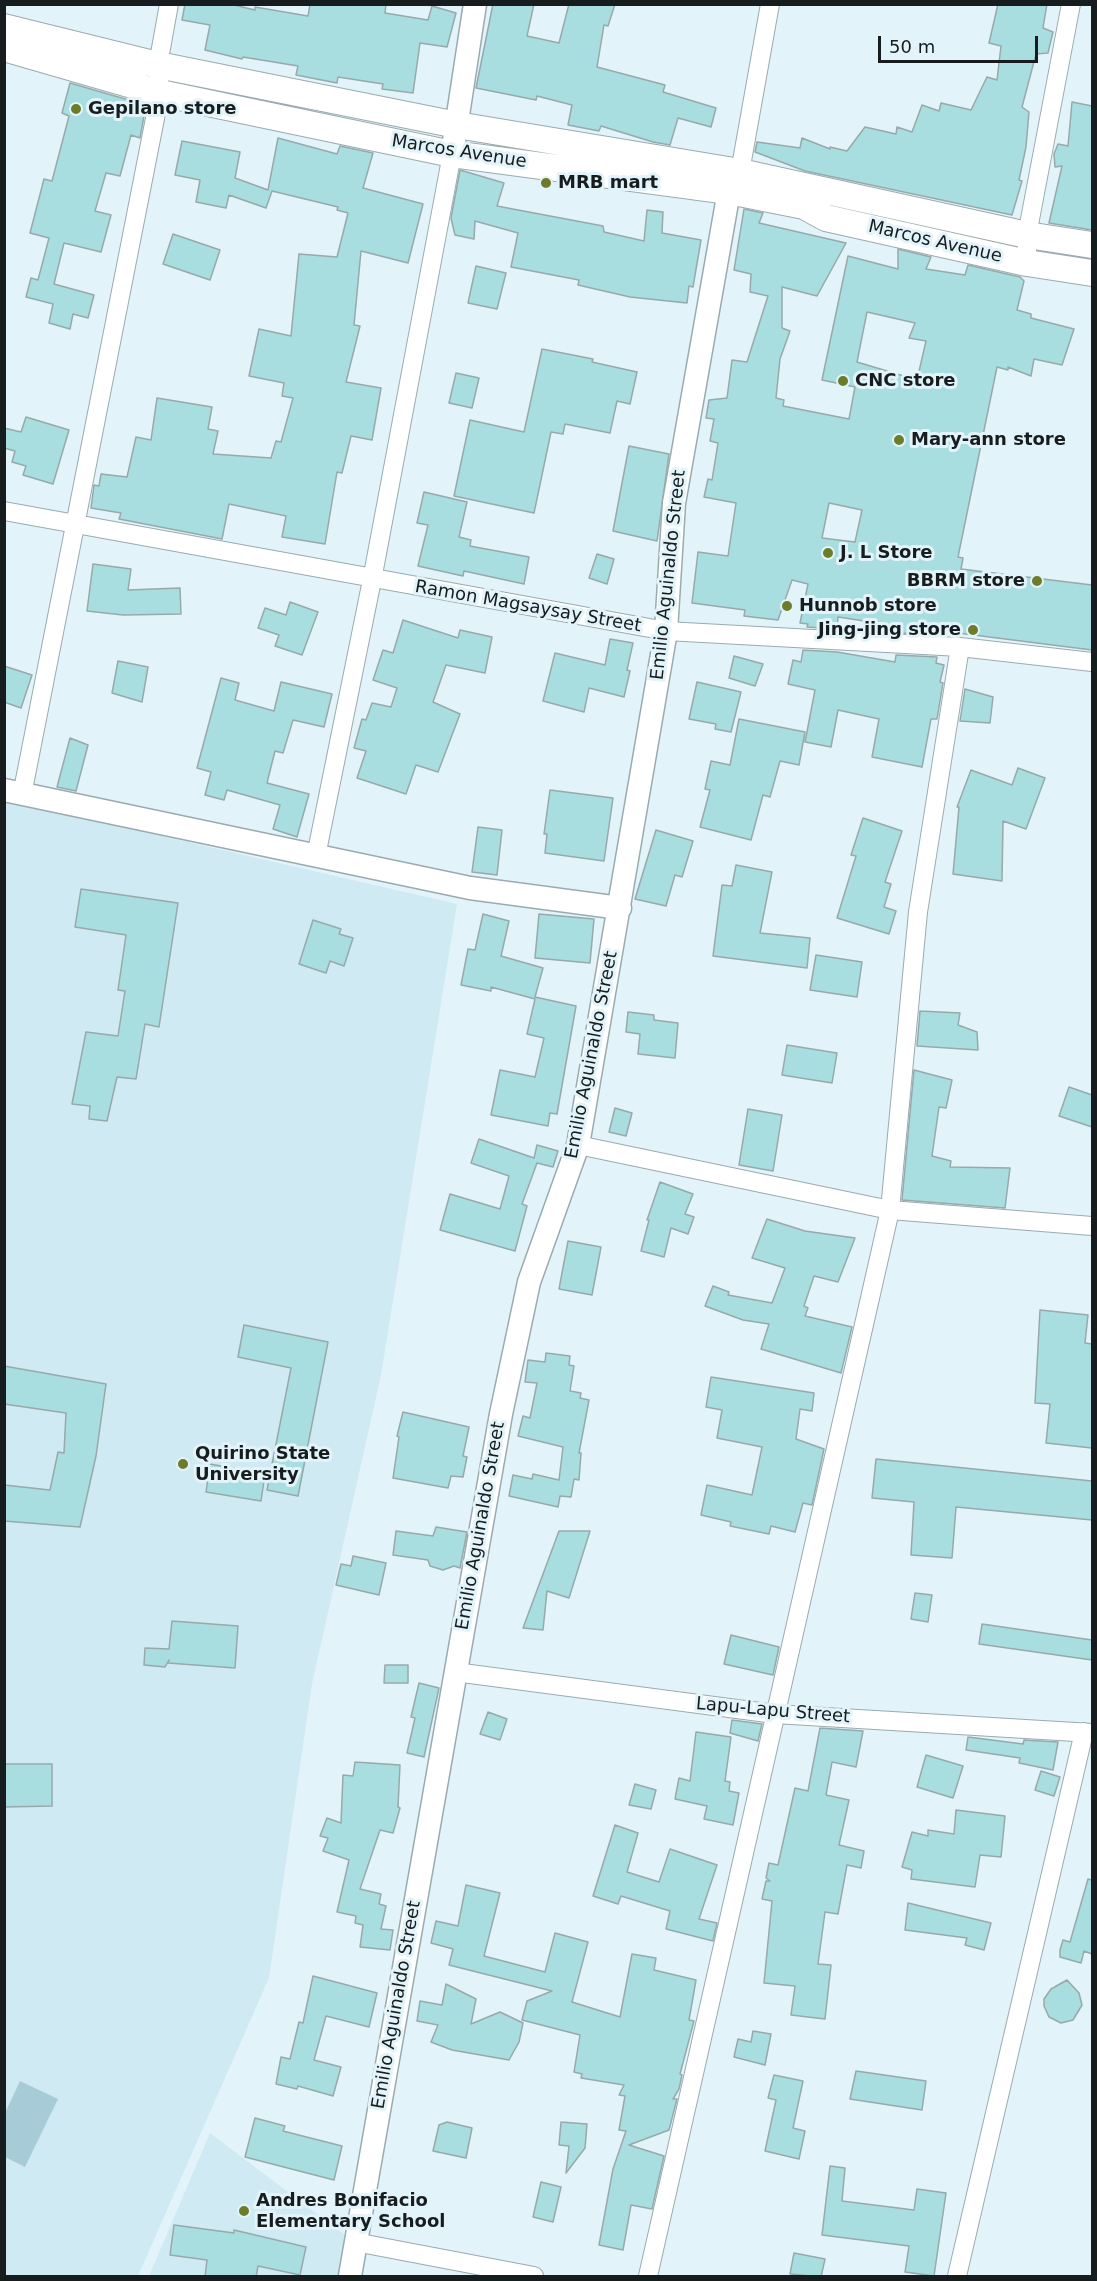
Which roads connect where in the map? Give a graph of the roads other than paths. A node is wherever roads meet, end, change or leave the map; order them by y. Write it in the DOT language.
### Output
graph roads {
  1 [pos="169,4"];
  2 [pos="475,4"];
  3 [pos="770,4"];
  4 [pos="1071,4"];
  5 [pos="4,27"];
  6 [pos="4,48"];
  7 [pos="158,65"];
  8 [pos="160,93"];
  9 [pos="457,125"];
  10 [pos="452,154"];
  11 [pos="735,181"];
  12 [pos="1027,235"];
  13 [pos="1092,245"];
  14 [pos="1027,263"];
  15 [pos="1092,273"];
  16 [pos="4,511"];
  17 [pos="75,522"];
  18 [pos="372,580"];
  19 [pos="666,632"];
  20 [pos="960,647"];
  21 [pos="1092,662"];
  22 [pos="13,792"];
  23 [pos="316,856"];
  24 [pos="620,908"];
  25 [pos="578,1145"];
  26 [pos="890,1210"];
  27 [pos="1092,1226"];
  28 [pos="455,1672"];
  29 [pos="775,1714"];
  30 [pos="1088,1732"];
  31 [pos="355,2242"];
  32 [pos="350,2277"];
  33 [pos="534,2277"];
  34 [pos="648,2277"];
  35 [pos="957,2277"];
  1 -- 7 [label="street"];
  2 -- 9 [label="street"];
  3 -- 11 [label="street, Emilio Aguinaldo Street"];
  4 -- 12 [label="street"];
  5 -- 7 [label="main road, Marcos Avenue"];
  6 -- 8 [label="main road, Marcos Avenue"];
  7 -- 8 [label="street"];
  7 -- 9 [label="main road, Marcos Avenue"];
  8 -- 10 [label="main road, Marcos Avenue"];
  8 -- 17 [label="street"];
  9 -- 10 [label="street"];
  9 -- 11 [label="main road, Marcos Avenue"];
  10 -- 11 [label="main road, Marcos Avenue"];
  10 -- 18 [label="street"];
  11 -- 12 [label="main road, Marcos Avenue"];
  11 -- 14 [label="main road, Marcos Avenue"];
  11 -- 19 [label="street, Emilio Aguinaldo Street"];
  12 -- 13 [label="main road, Marcos Avenue"];
  12 -- 14 [label="street"];
  14 -- 15 [label="main road, Marcos Avenue"];
  16 -- 17 [label="street, Ramon Magsaysay Street"];
  17 -- 18 [label="street, Ramon Magsaysay Street"];
  17 -- 22 [label="street"];
  18 -- 19 [label="street, Ramon Magsaysay Street"];
  18 -- 23 [label="street"];
  19 -- 20 [label="street, Ramon Magsaysay Street"];
  19 -- 24 [label="street, Emilio Aguinaldo Street"];
  20 -- 21 [label="street, Ramon Magsaysay Street"];
  20 -- 26 [label="street"];
  22 -- 23 [label="street"];
  23 -- 24 [label="street"];
  24 -- 25 [label="street, Emilio Aguinaldo Street"];
  25 -- 26 [label="street"];
  25 -- 28 [label="street, Emilio Aguinaldo Street"];
  26 -- 27 [label="street"];
  26 -- 29 [label="street"];
  28 -- 29 [label="street, Lapu-Lapu Street"];
  28 -- 31 [label="street, Emilio Aguinaldo Street"];
  29 -- 30 [label="street, Lapu-Lapu Street"];
  29 -- 34 [label="street"];
  30 -- 35 [label="street"];
  31 -- 32 [label="street, Emilio Aguinaldo Street"];
  31 -- 33 [label="street"];
}
